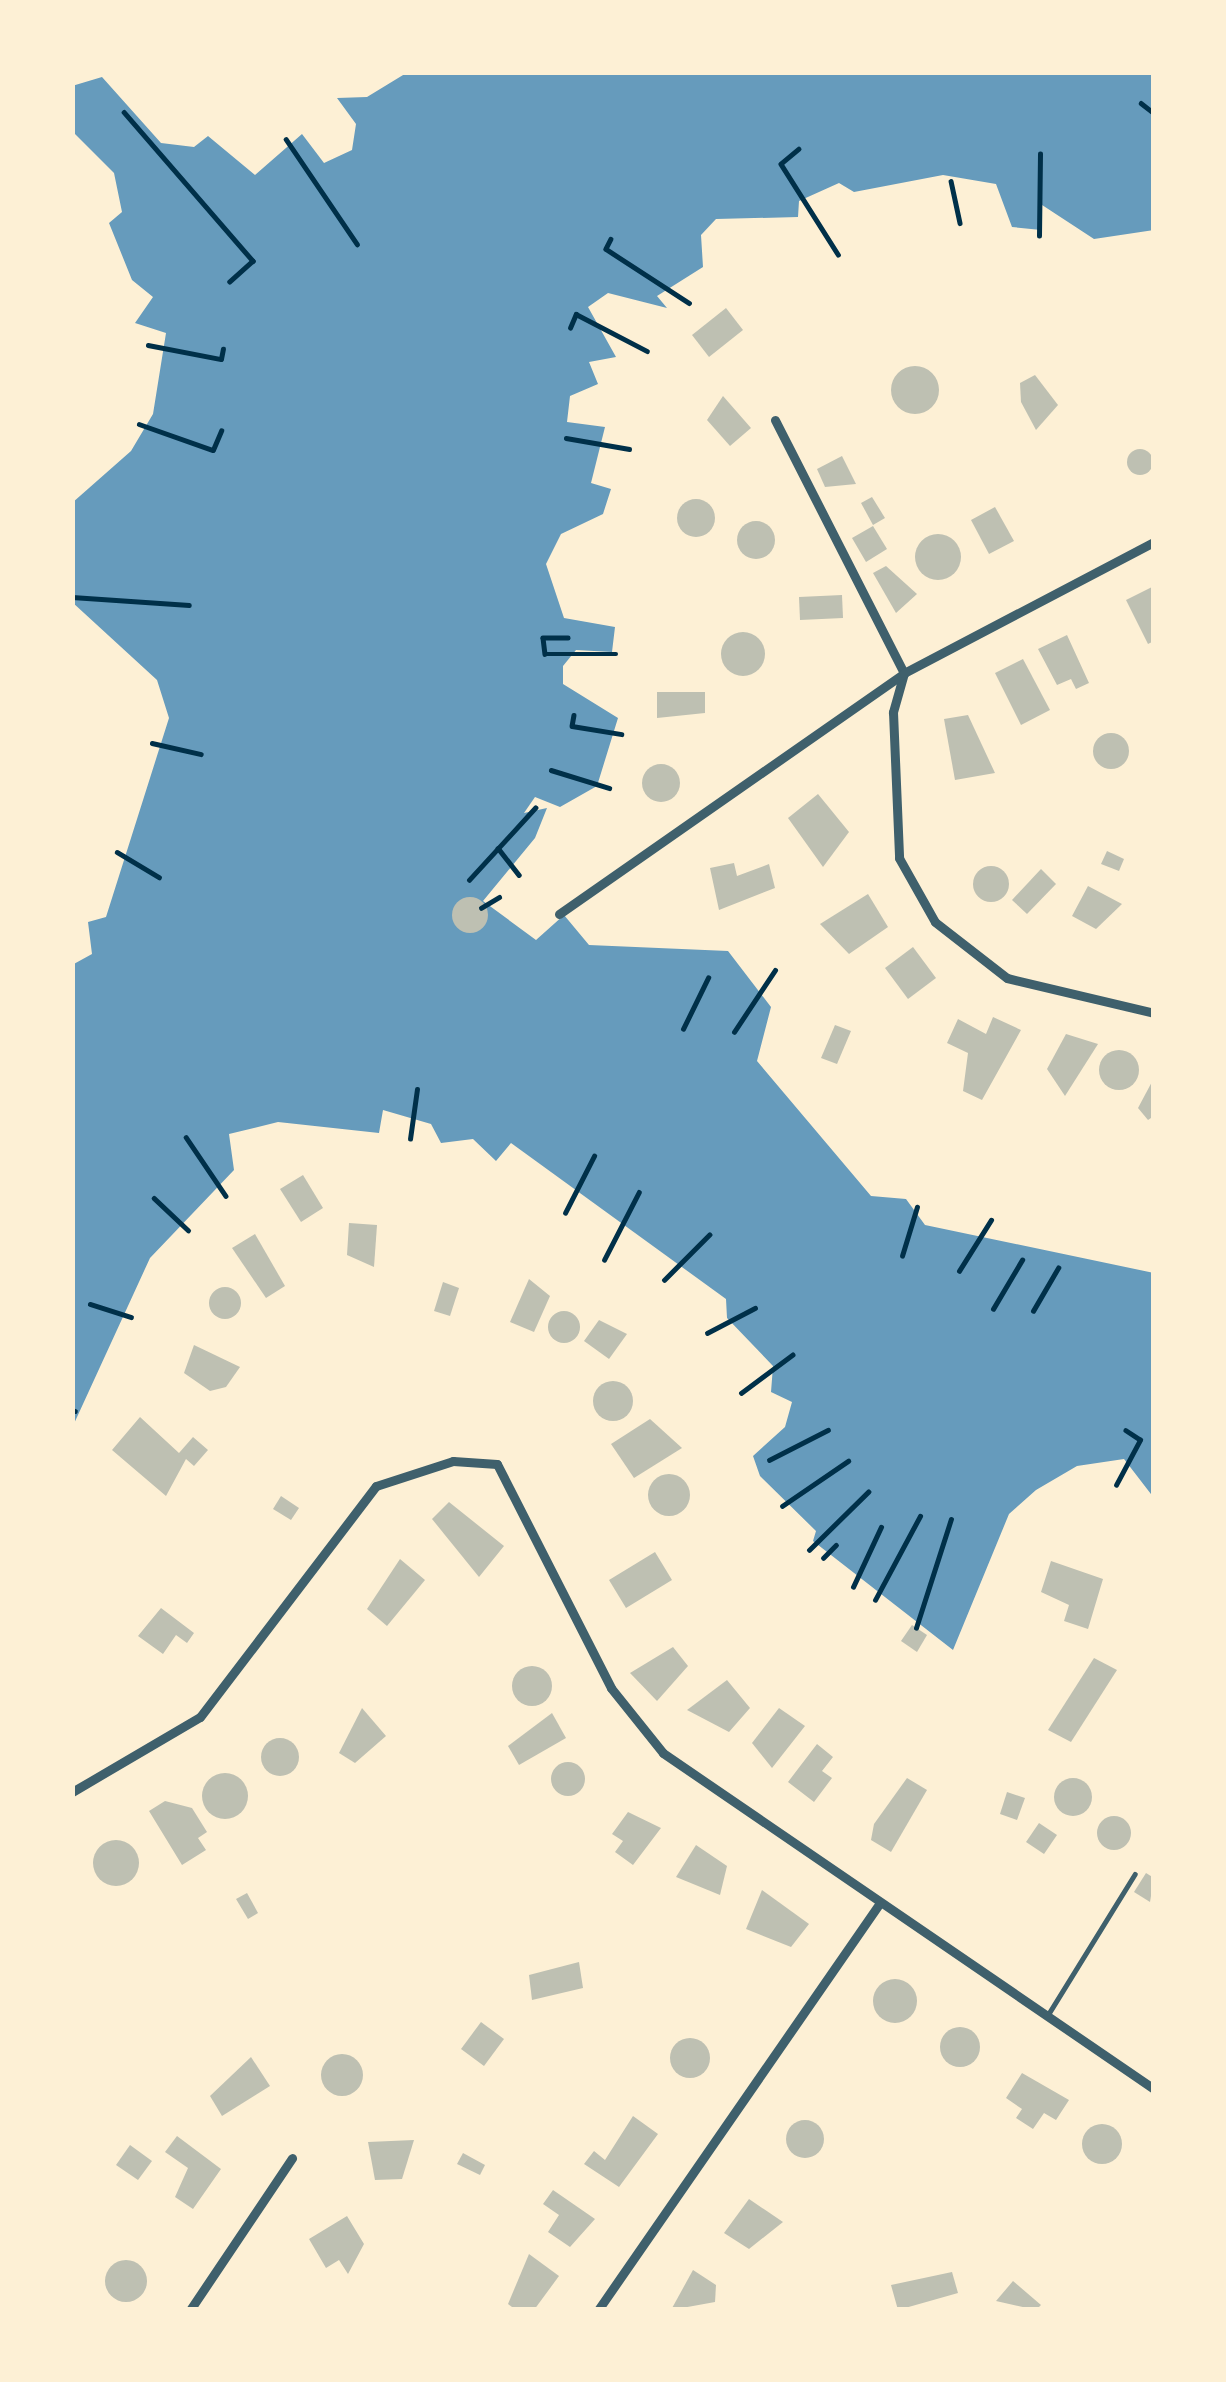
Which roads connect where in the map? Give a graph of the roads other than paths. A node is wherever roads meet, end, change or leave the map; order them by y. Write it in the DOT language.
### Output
graph roads {
  1 [pos="775,420"];
  2 [pos="1154,542"];
  3 [pos="904,673"];
  4 [pos="559,914"];
  5 [pos="1154,1013"];
  6 [pos="72,1792"];
  7 [pos="1135,1874"];
  8 [pos="878,1906"];
  9 [pos="1046,2018"];
  10 [pos="1154,2090"];
  11 [pos="292,2158"];
  12 [pos="190,2310"];
  13 [pos="598,2310"];
  1 -- 3 [label="street"];
  2 -- 3 [label="street"];
  3 -- 4 [label="street"];
  3 -- 5 [label="street"];
  6 -- 8 [label="street"];
  7 -- 9 [label="lane"];
  8 -- 9 [label="street"];
  8 -- 13 [label="street"];
  9 -- 10 [label="street"];
  11 -- 12 [label="street"];
}
